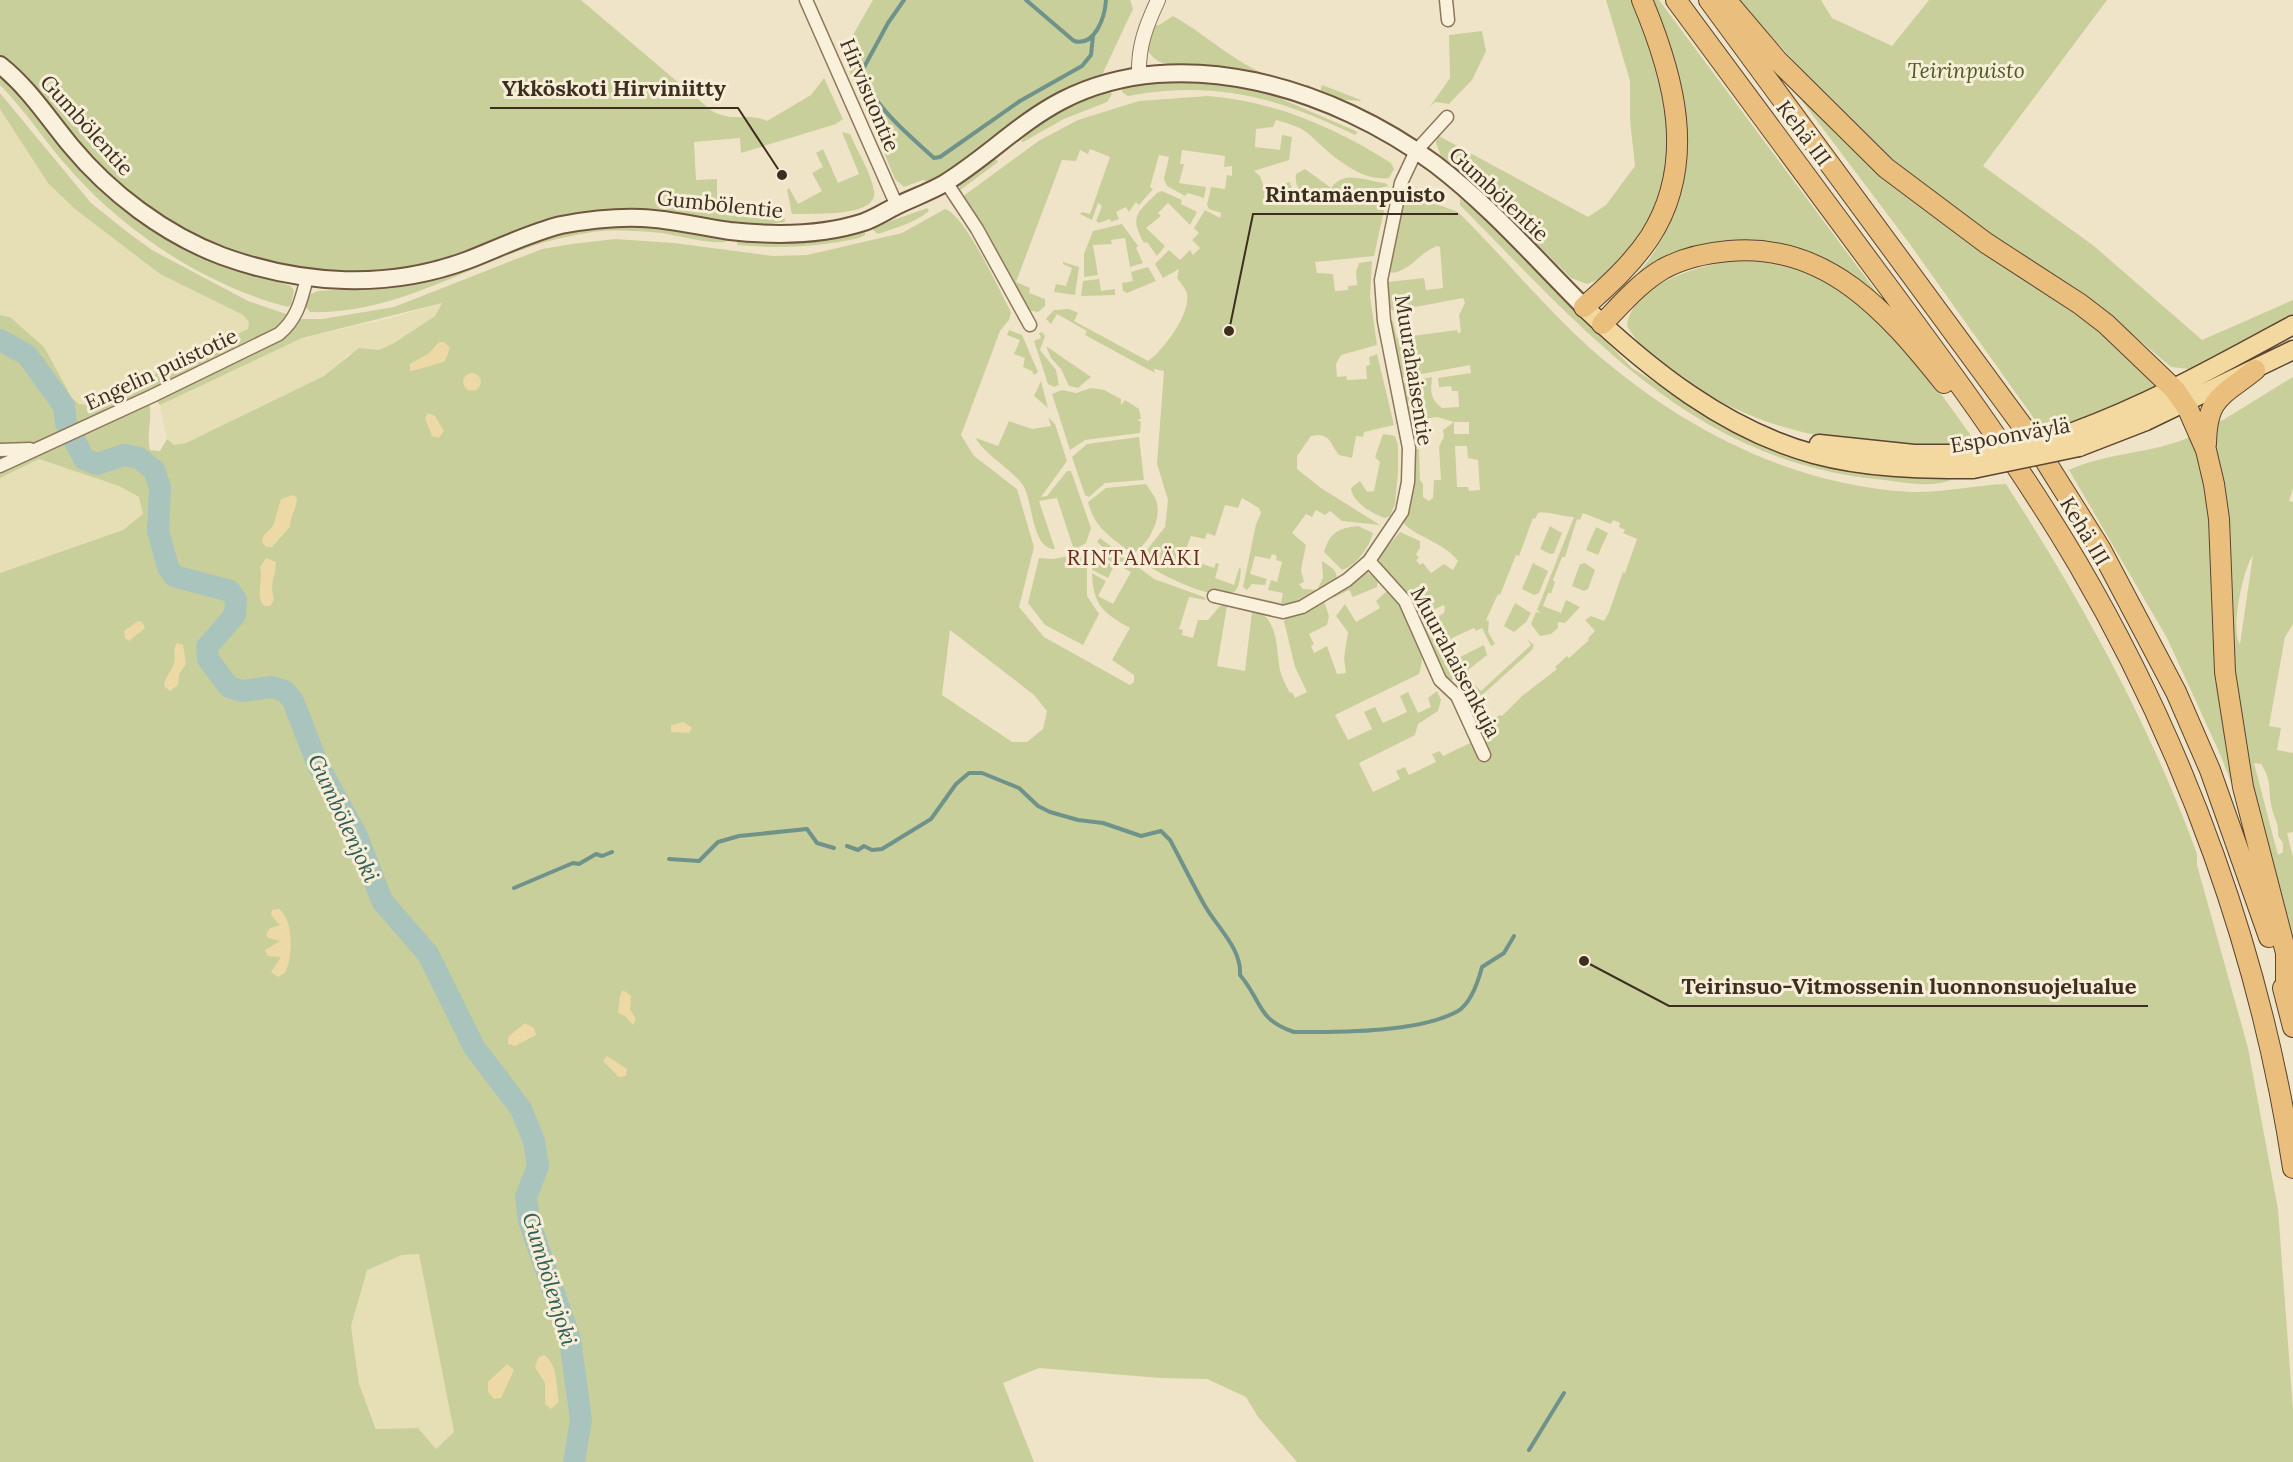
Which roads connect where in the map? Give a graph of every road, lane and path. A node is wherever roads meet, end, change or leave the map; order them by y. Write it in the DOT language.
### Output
graph roads {
  1 [pos="806,0"];
  2 [pos="1158,0"];
  3 [pos="1446,0"];
  4 [pos="1642,0"];
  5 [pos="1676,0"];
  6 [pos="1709,0"];
  7 [pos="1726,0"];
  8 [pos="1448,20"];
  9 [pos="0,64"];
  10 [pos="1139,75"];
  11 [pos="1447,117"];
  12 [pos="1416,151"];
  13 [pos="946,182"];
  14 [pos="897,206"];
  15 [pos="307,278"];
  16 [pos="1584,307"];
  17 [pos="1602,324"];
  18 [pos="1030,325"];
  19 [pos="2293,325"];
  20 [pos="2293,350"];
  21 [pos="2255,370"];
  22 [pos="2180,396"];
  23 [pos="34,449"];
  24 [pos="0,450"];
  25 [pos="2206,450"];
  26 [pos="2008,454"];
  27 [pos="0,465"];
  28 [pos="1369,561"];
  29 [pos="1214,596"];
  30 [pos="1484,755"];
  31 [pos="2286,999"];
  32 [pos="2293,1027"];
  33 [pos="2293,1168"];
  1 -- 14 [label="street, Hirvisuontie"];
  2 -- 10 [label="street"];
  3 -- 8 [label="street"];
  4 -- 16 [label="highway"];
  5 -- 26 [label="highway, Kehä III"];
  6 -- 31 [label="highway, Kehä III"];
  7 -- 22 [label="highway"];
  9 -- 15 [label="main road, Gumbölentie"];
  10 -- 12 [label="main road, Gumbölentie"];
  10 -- 13 [label="main road, Gumbölentie"];
  11 -- 12 [label="street, Muurahaisentie"];
  12 -- 16 [label="main road, Gumbölentie"];
  12 -- 28 [label="street, Muurahaisentie"];
  13 -- 14 [label="main road, Gumbölentie"];
  13 -- 18 [label="street"];
  14 -- 15 [label="main road, Gumbölentie"];
  15 -- 23 [label="street, Engelin puistotie"];
  16 -- 17 [label="main road, Espoonväylä"];
  17 -- 22 [label="main road, Espoonväylä, bridge"];
  17 -- 26 [label="highway"];
  19 -- 22 [label="main road, Espoonväylä"];
  20 -- 21 [label="main road, Espoonväylä"];
  21 -- 22 [label="main road, Espoonväylä"];
  21 -- 25 [label="highway"];
  22 -- 25 [label="highway"];
  23 -- 24 [label="street"];
  23 -- 27 [label="street, Engelin puistotie"];
  25 -- 31 [label="highway"];
  26 -- 33 [label="highway, Kehä III"];
  28 -- 29 [label="street, Muurahaisentie"];
  28 -- 30 [label="street, Muurahaisenkuja"];
  31 -- 32 [label="highway, Kehä III"];
}
